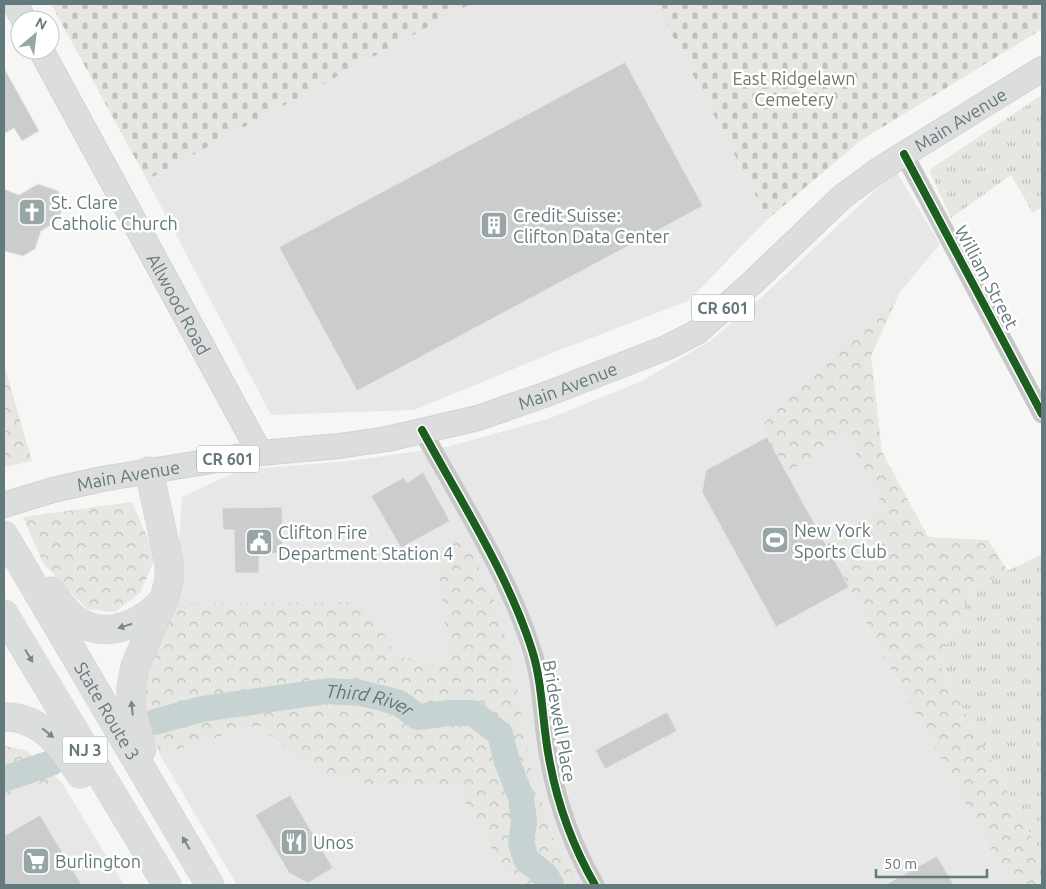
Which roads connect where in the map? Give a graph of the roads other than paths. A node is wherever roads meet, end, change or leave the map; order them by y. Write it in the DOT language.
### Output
graph roads {
  1 [pos="45,60"];
  2 [pos="1042,69"];
  3 [pos="904,154"];
  4 [pos="1039,402"];
  5 [pos="422,430"];
  6 [pos="260,453"];
  7 [pos="150,471"];
  8 [pos="4,505"];
  9 [pos="4,534"];
  10 [pos="164,599"];
  11 [pos="4,614"];
  12 [pos="4,717"];
  13 [pos="154,788"];
  14 [pos="154,885"];
  15 [pos="167,885"];
  16 [pos="210,885"];
  17 [pos="595,885"];
  1 -- 6 [label="main road, Allwood Road"];
  2 -- 3 [label="main road, Main Avenue / CR 601"];
  3 -- 4 [label="street, William Street"];
  3 -- 5 [label="main road, Main Avenue / CR 601"];
  5 -- 6 [label="main road, Main Avenue / CR 601"];
  5 -- 17 [label="street, Bridewell Place"];
  6 -- 7 [label="main road, Main Avenue / CR 601"];
  7 -- 8 [label="main road, Main Avenue / CR 601"];
  7 -- 10 [label="highway"];
  10 -- 9 [label="highway, one-way"];
  9 -- 13 [label="highway, State Route 3 / NJ 3"];
  13 -- 10 [label="highway, one-way"];
  11 -- 15 [label="highway, NJ 3, one-way"];
  12 -- 14 [label="highway, one-way"];
  16 -- 13 [label="highway, State Route 3 / NJ 3, one-way"];
}
